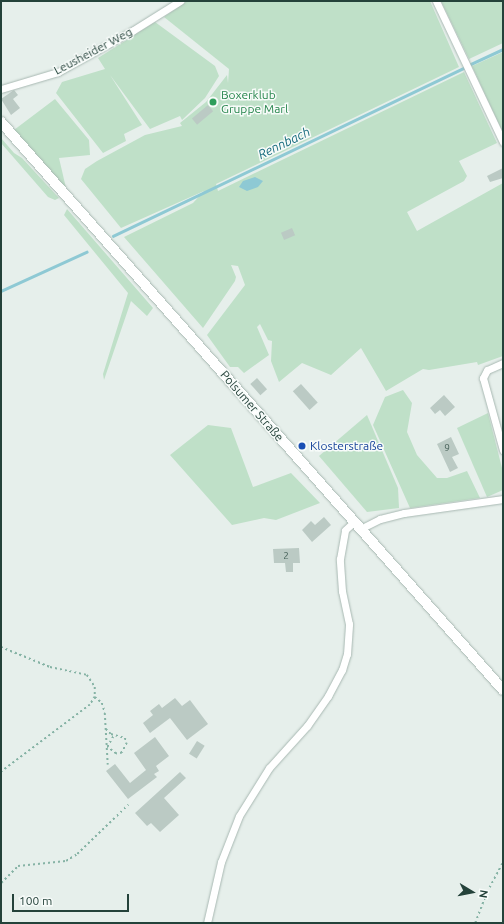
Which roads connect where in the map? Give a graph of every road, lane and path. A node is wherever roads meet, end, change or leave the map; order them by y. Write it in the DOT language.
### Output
graph roads {
  1 [pos="180,1"];
  2 [pos="436,1"];
  3 [pos="1,89"];
  4 [pos="1,122"];
  5 [pos="503,142"];
  6 [pos="503,363"];
  7 [pos="503,450"];
  8 [pos="503,499"];
  9 [pos="357,525"];
  10 [pos="1,647"];
  11 [pos="503,690"];
  12 [pos="95,698"];
  13 [pos="106,729"];
  14 [pos="114,735"];
  15 [pos="107,747"];
  16 [pos="108,765"];
  17 [pos="1,772"];
  18 [pos="128,805"];
  19 [pos="503,862"];
  20 [pos="1,883"];
  21 [pos="207,923"];
  22 [pos="475,923"];
  1 -- 3 [label="street, Leusheider Weg"];
  2 -- 5 [label="street"];
  4 -- 9 [label="main road, Polsumer Straße"];
  6 -- 7 [label="street"];
  8 -- 9 [label="street"];
  9 -- 11 [label="main road, Polsumer Straße"];
  9 -- 21 [label="street"];
  10 -- 12 [label="path"];
  12 -- 13 [label="path"];
  12 -- 17 [label="path"];
  13 -- 14 [label="path"];
  13 -- 15 [label="path"];
  14 -- 15 [label="path"];
  14 -- 15 [label="path"];
  15 -- 16 [label="path"];
  18 -- 20 [label="path"];
  19 -- 22 [label="path"];
}
